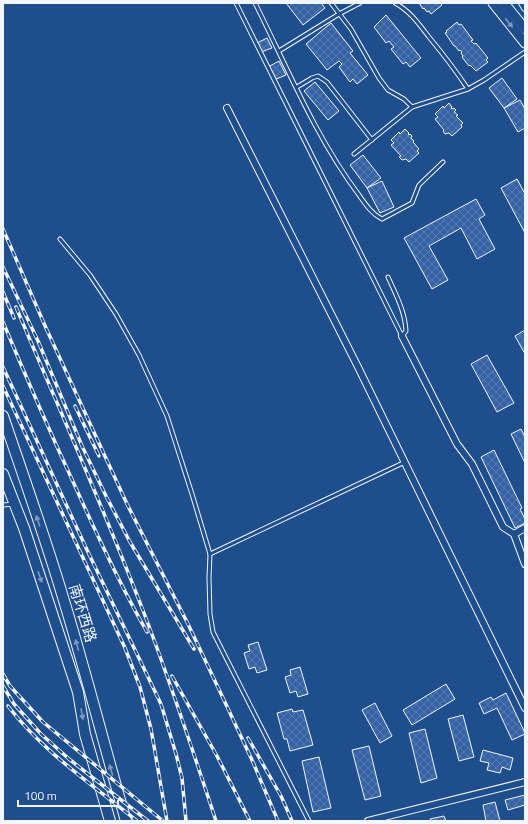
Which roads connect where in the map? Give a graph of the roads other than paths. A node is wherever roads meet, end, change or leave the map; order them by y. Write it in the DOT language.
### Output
graph roads {
  1 [pos="236,3"];
  2 [pos="255,3"];
  3 [pos="331,3"];
  4 [pos="360,3"];
  5 [pos="395,3"];
  6 [pos="494,3"];
  7 [pos="504,3"];
  8 [pos="522,3"];
  9 [pos="525,8"];
  10 [pos="339,14"];
  11 [pos="525,30"];
  12 [pos="525,43"];
  13 [pos="279,51"];
  14 [pos="525,52"];
  15 [pos="297,87"];
  16 [pos="468,89"];
  17 [pos="412,107"];
  18 [pos="227,108"];
  19 [pos="372,140"];
  20 [pos="354,154"];
  21 [pos="444,162"];
  22 [pos="60,239"];
  23 [pos="388,277"];
  24 [pos="402,336"];
  25 [pos="3,416"];
  26 [pos="405,462"];
  27 [pos="3,474"];
  28 [pos="14,503"];
  29 [pos="3,505"];
  30 [pos="525,528"];
  31 [pos="514,534"];
  32 [pos="210,554"];
  33 [pos="525,564"];
  34 [pos="90,689"];
  35 [pos="78,692"];
  36 [pos="525,708"];
  37 [pos="525,782"];
  38 [pos="110,821"];
  39 [pos="126,821"];
  40 [pos="310,821"];
  41 [pos="368,821"];
  1 -- 24 [label="lane"];
  2 -- 13 [label="lane"];
  3 -- 10 [label="lane"];
  4 -- 10 [label="lane"];
  5 -- 16 [label="lane"];
  6 -- 12 [label="main road, one-way"];
  7 -- 11 [label="main road"];
  8 -- 9 [label="street"];
  10 -- 13 [label="lane"];
  10 -- 17 [label="lane"];
  13 -- 15 [label="lane"];
  14 -- 16 [label="lane"];
  15 -- 19 [label="lane"];
  15 -- 21 [label="lane"];
  16 -- 17 [label="lane"];
  17 -- 19 [label="lane"];
  18 -- 26 [label="street"];
  19 -- 20 [label="lane"];
  22 -- 32 [label="lane"];
  23 -- 24 [label="lane"];
  24 -- 31 [label="street"];
  34 -- 25 [label="highway, 南环西路, one-way"];
  26 -- 32 [label="lane"];
  26 -- 36 [label="street"];
  27 -- 28 [label="highway, 南环西路"];
  28 -- 29 [label="lane"];
  28 -- 35 [label="highway, 南环西路, one-way"];
  30 -- 31 [label="street"];
  31 -- 33 [label="street"];
  32 -- 40 [label="lane"];
  34 -- 35 [label="lane"];
  39 -- 34 [label="highway, 南环西路, one-way"];
  35 -- 38 [label="highway, 南环西路, one-way"];
  37 -- 41 [label="street"];
}
